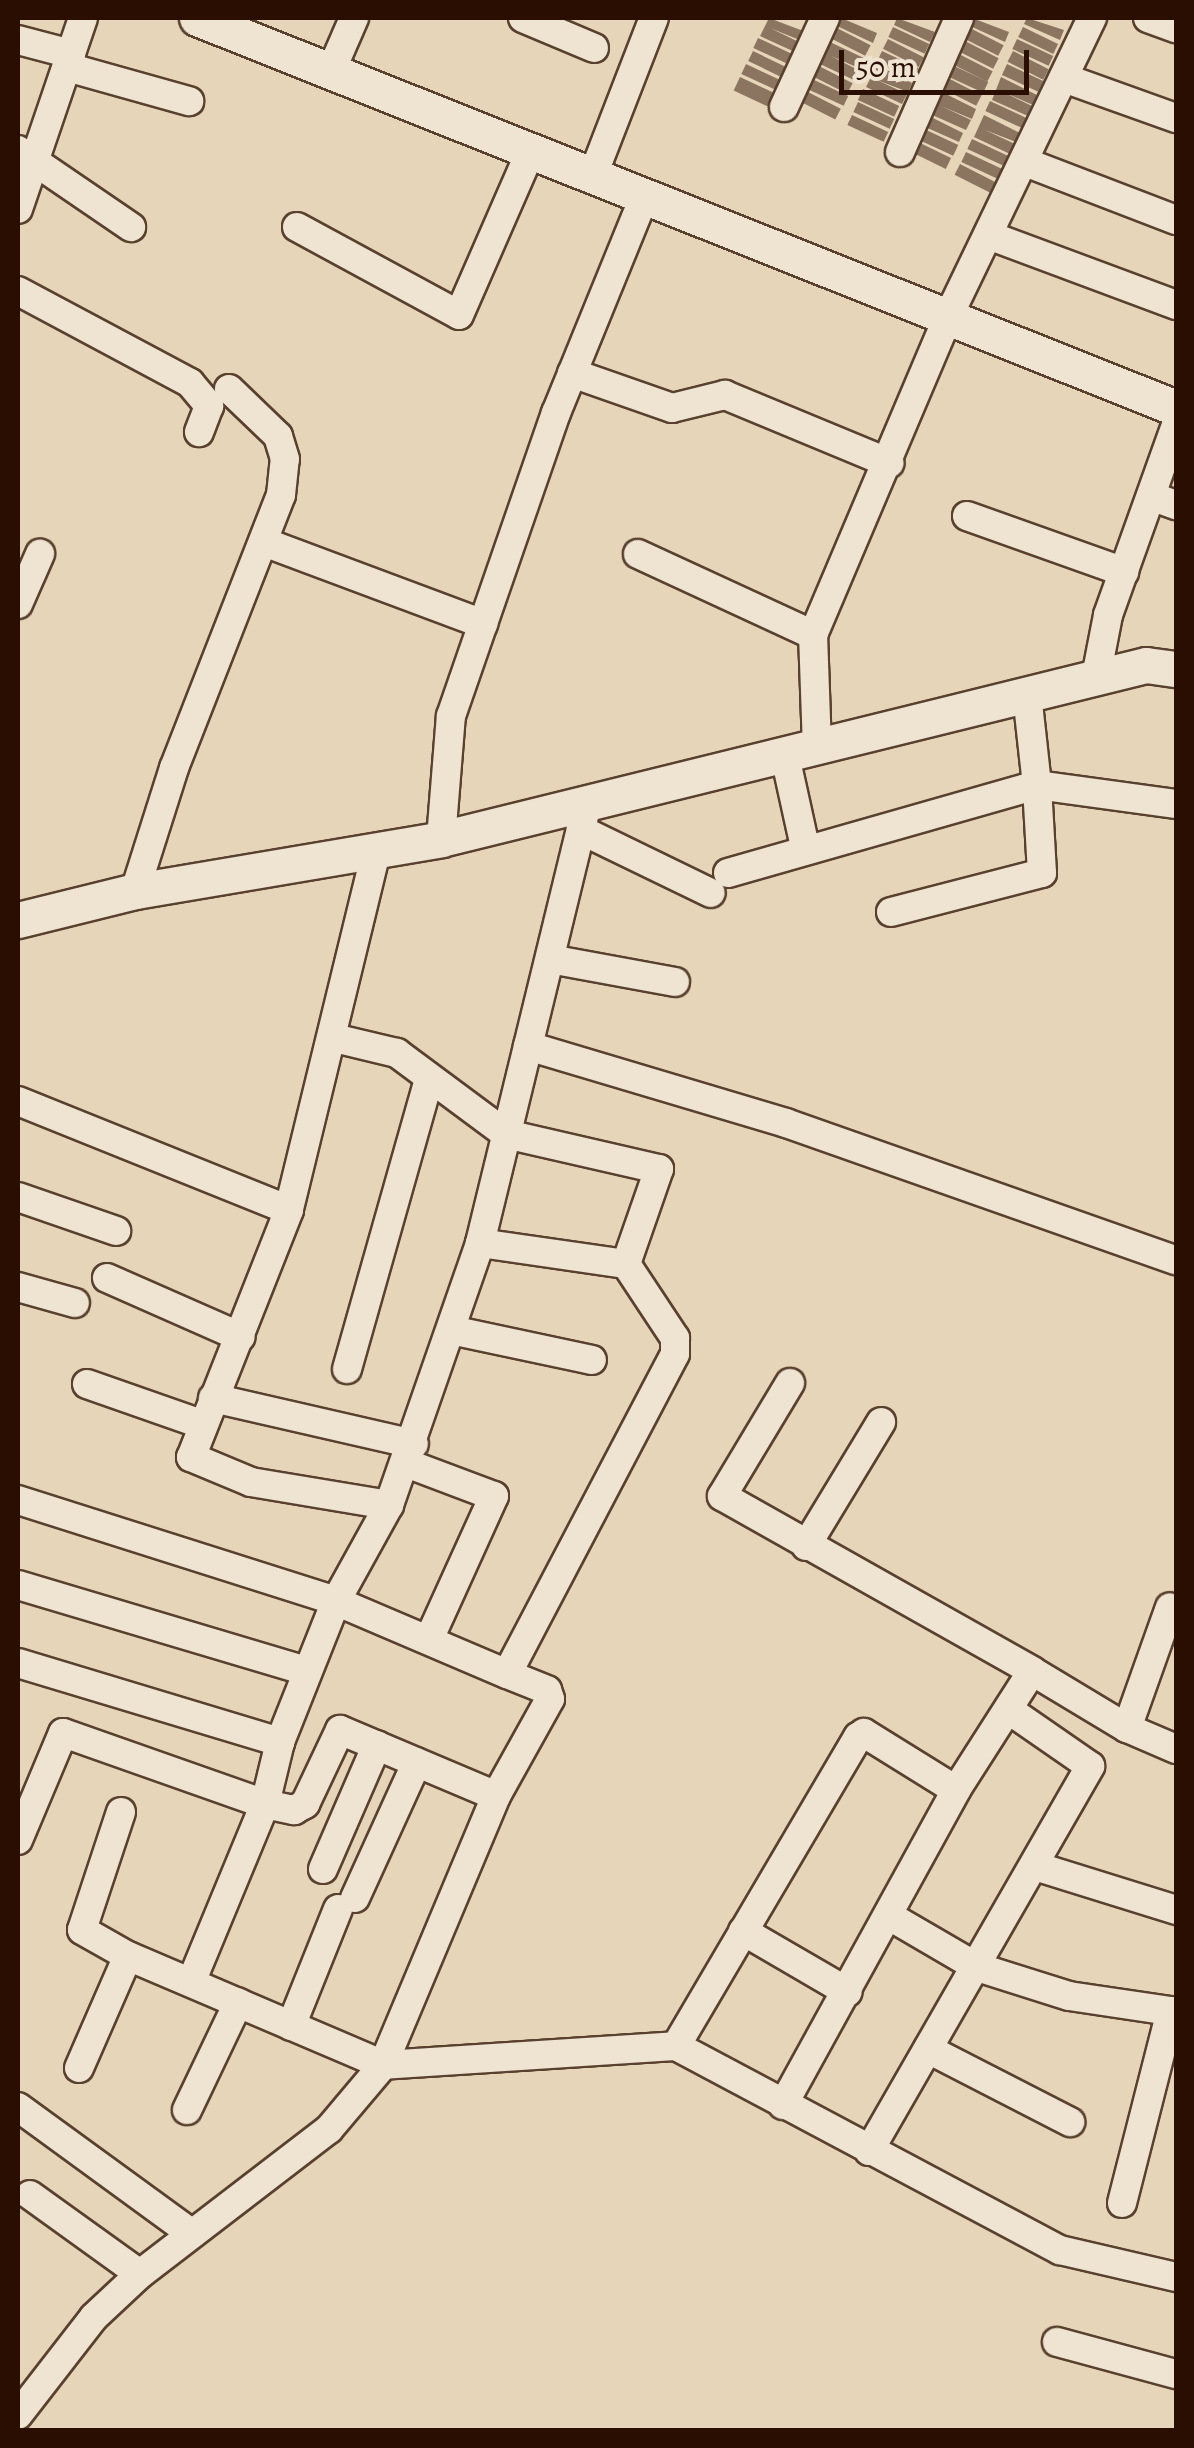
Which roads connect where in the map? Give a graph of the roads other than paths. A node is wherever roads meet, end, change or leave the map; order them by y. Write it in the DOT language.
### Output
graph roads {
  1 [pos="83,18"];
  2 [pos="197,18"];
  3 [pos="354,18"];
  4 [pos="523,18"];
  5 [pos="654,18"];
  6 [pos="825,18"];
  7 [pos="959,18"];
  8 [pos="1148,18"];
  9 [pos="1084,20"];
  10 [pos="1176,28"];
  11 [pos="18,40"];
  12 [pos="594,48"];
  13 [pos="69,61"];
  14 [pos="331,71"];
  15 [pos="1064,78"];
  16 [pos="189,102"];
  17 [pos="784,107"];
  18 [pos="1176,118"];
  19 [pos="531,150"];
  20 [pos="900,152"];
  21 [pos="27,156"];
  22 [pos="1025,162"];
  23 [pos="593,175"];
  24 [pos="645,196"];
  25 [pos="18,209"];
  26 [pos="1176,220"];
  27 [pos="132,227"];
  28 [pos="298,227"];
  29 [pos="988,235"];
  30 [pos="18,291"];
  31 [pos="1176,305"];
  32 [pos="949,315"];
  33 [pos="572,373"];
  34 [pos="229,390"];
  35 [pos="1176,408"];
  36 [pos="1176,425"];
  37 [pos="199,432"];
  38 [pos="888,463"];
  39 [pos="1164,501"];
  40 [pos="967,516"];
  41 [pos="264,542"];
  42 [pos="40,554"];
  43 [pos="638,554"];
  44 [pos="1124,572"];
  45 [pos="18,601"];
  46 [pos="483,624"];
  47 [pos="813,635"];
  48 [pos="1176,669"];
  49 [pos="1096,677"];
  50 [pos="1026,694"];
  51 [pos="802,752"];
  52 [pos="1037,785"];
  53 [pos="1176,804"];
  54 [pos="584,818"];
  55 [pos="441,839"];
  56 [pos="805,847"];
  57 [pos="376,852"];
  58 [pos="135,892"];
  59 [pos="891,912"];
  60 [pos="18,920"];
  61 [pos="550,959"];
  62 [pos="675,982"];
  63 [pos="334,1038"];
  64 [pos="528,1046"];
  65 [pos="429,1080"];
  66 [pos="18,1101"];
  67 [pos="506,1134"];
  68 [pos="18,1196"];
  69 [pos="290,1210"];
  70 [pos="116,1231"];
  71 [pos="480,1244"];
  72 [pos="1176,1260"];
  73 [pos="626,1264"];
  74 [pos="107,1278"];
  75 [pos="18,1287"];
  76 [pos="76,1303"];
  77 [pos="451,1330"];
  78 [pos="241,1337"];
  79 [pos="592,1360"];
  80 [pos="346,1369"];
  81 [pos="790,1383"];
  82 [pos="87,1384"];
  83 [pos="213,1398"];
  84 [pos="881,1422"];
  85 [pos="201,1424"];
  86 [pos="410,1453"];
  87 [pos="18,1500"];
  88 [pos="389,1505"];
  89 [pos="806,1546"];
  90 [pos="18,1585"];
  91 [pos="336,1600"];
  92 [pos="1170,1608"];
  93 [pos="430,1637"];
  94 [pos="18,1662"];
  95 [pos="304,1670"];
  96 [pos="1032,1671"];
  97 [pos="507,1674"];
  98 [pos="1009,1710"];
  99 [pos="1127,1728"];
  100 [pos="280,1742"];
  101 [pos="377,1745"];
  102 [pos="1176,1749"];
  103 [pos="417,1762"];
  104 [pos="956,1790"];
  105 [pos="496,1796"];
  106 [pos="264,1804"];
  107 [pos="122,1812"];
  108 [pos="18,1840"];
  109 [pos="1034,1866"];
  110 [pos="322,1869"];
  111 [pos="1176,1910"];
  112 [pos="891,1917"];
  113 [pos="743,1931"];
  114 [pos="128,1956"];
  115 [pos="976,1967"];
  116 [pos="192,1980"];
  117 [pos="848,1992"];
  118 [pos="238,2003"];
  119 [pos="1174,2011"];
  120 [pos="291,2026"];
  121 [pos="676,2046"];
  122 [pos="928,2049"];
  123 [pos="383,2065"];
  124 [pos="79,2068"];
  125 [pos="782,2105"];
  126 [pos="18,2107"];
  127 [pos="188,2110"];
  128 [pos="1070,2122"];
  129 [pos="870,2151"];
  130 [pos="1122,2203"];
  131 [pos="25,2209"];
  132 [pos="192,2234"];
  133 [pos="140,2274"];
  134 [pos="1176,2277"];
  135 [pos="1057,2342"];
  136 [pos="1176,2374"];
  137 [pos="18,2415"];
  1 -- 13 [label="street"];
  2 -- 14 [label="street"];
  3 -- 14 [label="street"];
  4 -- 12 [label="street"];
  5 -- 23 [label="street"];
  6 -- 17 [label="street"];
  7 -- 20 [label="street"];
  8 -- 10 [label="street"];
  9 -- 15 [label="street"];
  11 -- 13 [label="street"];
  13 -- 16 [label="street"];
  13 -- 21 [label="street"];
  14 -- 19 [label="street"];
  15 -- 18 [label="street"];
  15 -- 22 [label="street"];
  19 -- 23 [label="street"];
  19 -- 28 [label="street"];
  21 -- 25 [label="street"];
  21 -- 27 [label="street"];
  22 -- 26 [label="street"];
  22 -- 29 [label="street"];
  23 -- 24 [label="street"];
  24 -- 32 [label="street"];
  24 -- 33 [label="street"];
  29 -- 31 [label="street"];
  29 -- 32 [label="street"];
  30 -- 37 [label="street"];
  32 -- 35 [label="street"];
  32 -- 38 [label="street"];
  33 -- 38 [label="street"];
  33 -- 46 [label="street"];
  34 -- 41 [label="street"];
  36 -- 39 [label="street"];
  38 -- 47 [label="street"];
  39 -- 44 [label="street"];
  40 -- 44 [label="street"];
  41 -- 46 [label="street"];
  41 -- 58 [label="street"];
  42 -- 45 [label="street"];
  43 -- 47 [label="street"];
  44 -- 49 [label="street"];
  46 -- 55 [label="street"];
  47 -- 51 [label="street"];
  48 -- 49 [label="street"];
  49 -- 50 [label="street"];
  50 -- 51 [label="street"];
  50 -- 52 [label="street"];
  51 -- 54 [label="street"];
  51 -- 56 [label="street"];
  52 -- 53 [label="street"];
  52 -- 56 [label="street"];
  52 -- 59 [label="street"];
  54 -- 55 [label="street"];
  54 -- 56 [label="street"];
  54 -- 61 [label="street"];
  55 -- 57 [label="street"];
  57 -- 58 [label="street"];
  57 -- 63 [label="street"];
  58 -- 60 [label="street"];
  61 -- 62 [label="street"];
  61 -- 64 [label="street"];
  63 -- 65 [label="street"];
  63 -- 69 [label="street"];
  64 -- 67 [label="street"];
  64 -- 72 [label="street"];
  65 -- 67 [label="street"];
  65 -- 80 [label="street"];
  66 -- 69 [label="street"];
  67 -- 71 [label="street"];
  67 -- 73 [label="street"];
  68 -- 70 [label="street"];
  69 -- 78 [label="street"];
  71 -- 73 [label="street"];
  71 -- 77 [label="street"];
  73 -- 97 [label="street"];
  74 -- 78 [label="street"];
  75 -- 76 [label="street"];
  77 -- 79 [label="street"];
  77 -- 86 [label="street"];
  78 -- 83 [label="street"];
  81 -- 89 [label="street"];
  82 -- 85 [label="street"];
  83 -- 85 [label="street"];
  83 -- 86 [label="street"];
  84 -- 89 [label="street"];
  85 -- 88 [label="street"];
  86 -- 88 [label="street"];
  86 -- 93 [label="street"];
  87 -- 91 [label="street"];
  88 -- 91 [label="street"];
  89 -- 96 [label="street"];
  90 -- 95 [label="street"];
  91 -- 93 [label="street"];
  91 -- 95 [label="street"];
  92 -- 99 [label="street"];
  93 -- 97 [label="street"];
  94 -- 100 [label="street"];
  95 -- 100 [label="street"];
  96 -- 98 [label="street"];
  96 -- 99 [label="street"];
  97 -- 105 [label="street"];
  98 -- 104 [label="street"];
  98 -- 109 [label="street"];
  99 -- 102 [label="street"];
  100 -- 106 [label="street"];
  101 -- 103 [label="street"];
  101 -- 106 [label="street"];
  101 -- 110 [label="street"];
  103 -- 105 [label="street"];
  103 -- 120 [label="street"];
  104 -- 112 [label="street"];
  104 -- 113 [label="street"];
  105 -- 123 [label="street"];
  106 -- 108 [label="street"];
  106 -- 116 [label="street"];
  107 -- 114 [label="street"];
  109 -- 111 [label="street"];
  109 -- 115 [label="street"];
  112 -- 115 [label="street"];
  112 -- 117 [label="street"];
  113 -- 117 [label="street"];
  113 -- 121 [label="street"];
  114 -- 116 [label="street"];
  114 -- 124 [label="street"];
  115 -- 119 [label="street"];
  115 -- 122 [label="street"];
  116 -- 118 [label="street"];
  117 -- 125 [label="street"];
  118 -- 120 [label="street"];
  118 -- 127 [label="street"];
  119 -- 130 [label="street"];
  120 -- 123 [label="street"];
  121 -- 123 [label="street"];
  121 -- 125 [label="street"];
  122 -- 128 [label="street"];
  122 -- 129 [label="street"];
  123 -- 132 [label="street"];
  125 -- 129 [label="street"];
  126 -- 132 [label="street"];
  129 -- 134 [label="street"];
  131 -- 133 [label="street"];
  132 -- 133 [label="street"];
  133 -- 137 [label="street"];
  135 -- 136 [label="street"];
}
